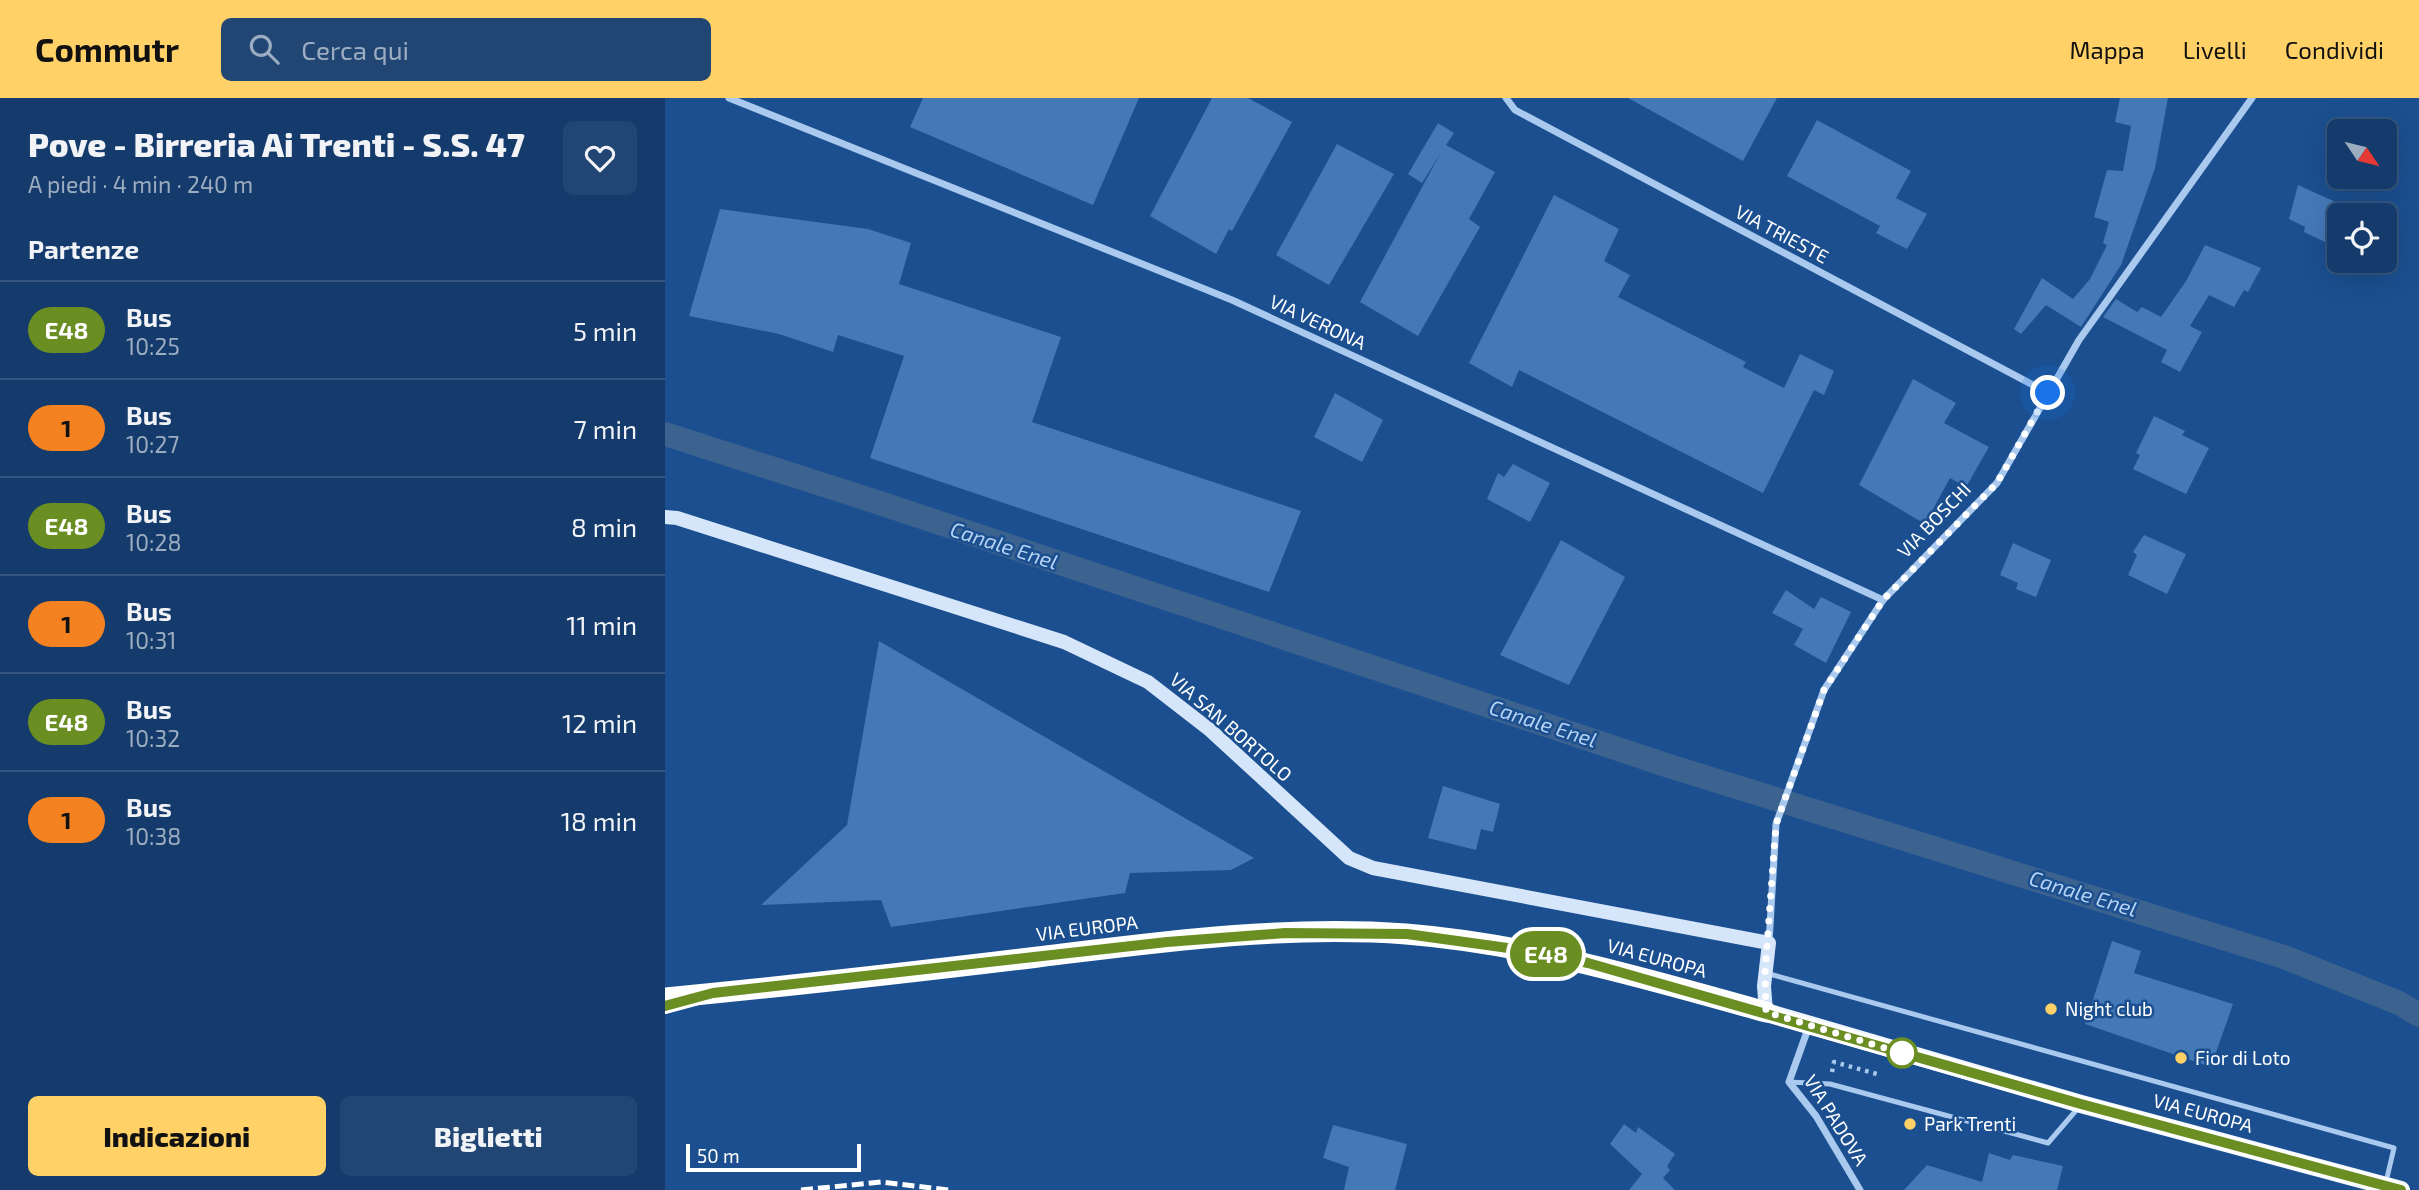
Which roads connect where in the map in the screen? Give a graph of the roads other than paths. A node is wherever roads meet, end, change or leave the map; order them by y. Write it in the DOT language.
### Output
graph roads {
  1 [pos="729,98"];
  2 [pos="1506,98"];
  3 [pos="2252,98"];
  4 [pos="2048,393"];
  5 [pos="665,517"];
  6 [pos="1883,600"];
  7 [pos="1769,943"];
  8 [pos="1765,973"];
  9 [pos="713,993"];
  10 [pos="665,998"];
  11 [pos="665,1006"];
  12 [pos="1766,1012"];
  13 [pos="1809,1025"];
  14 [pos="1789,1082"];
  15 [pos="2081,1104"];
  16 [pos="2393,1188"];
  17 [pos="1860,1190"];
  1 -- 6 [label="street, VIA VERONA"];
  2 -- 4 [label="street, VIA TRIESTE"];
  3 -- 4 [label="street, VIA BOSCHI"];
  4 -- 6 [label="street, VIA BOSCHI"];
  5 -- 7 [label="street, VIA SAN BORTOLO"];
  6 -- 7 [label="street, VIA BOSCHI"];
  7 -- 8 [label="street, VIA BOSCHI"];
  8 -- 12 [label="street, VIA BOSCHI"];
  8 -- 16 [label="lane"];
  9 -- 10 [label="highway"];
  9 -- 11 [label="highway"];
  9 -- 12 [label="highway, VIA EUROPA"];
  12 -- 13 [label="main road, VIA EUROPA"];
  13 -- 14 [label="street, VIA PADOVA"];
  13 -- 15 [label="main road, VIA EUROPA"];
  14 -- 15 [label="lane"];
  14 -- 17 [label="street, VIA PADOVA"];
  15 -- 16 [label="main road, VIA EUROPA"];
}
